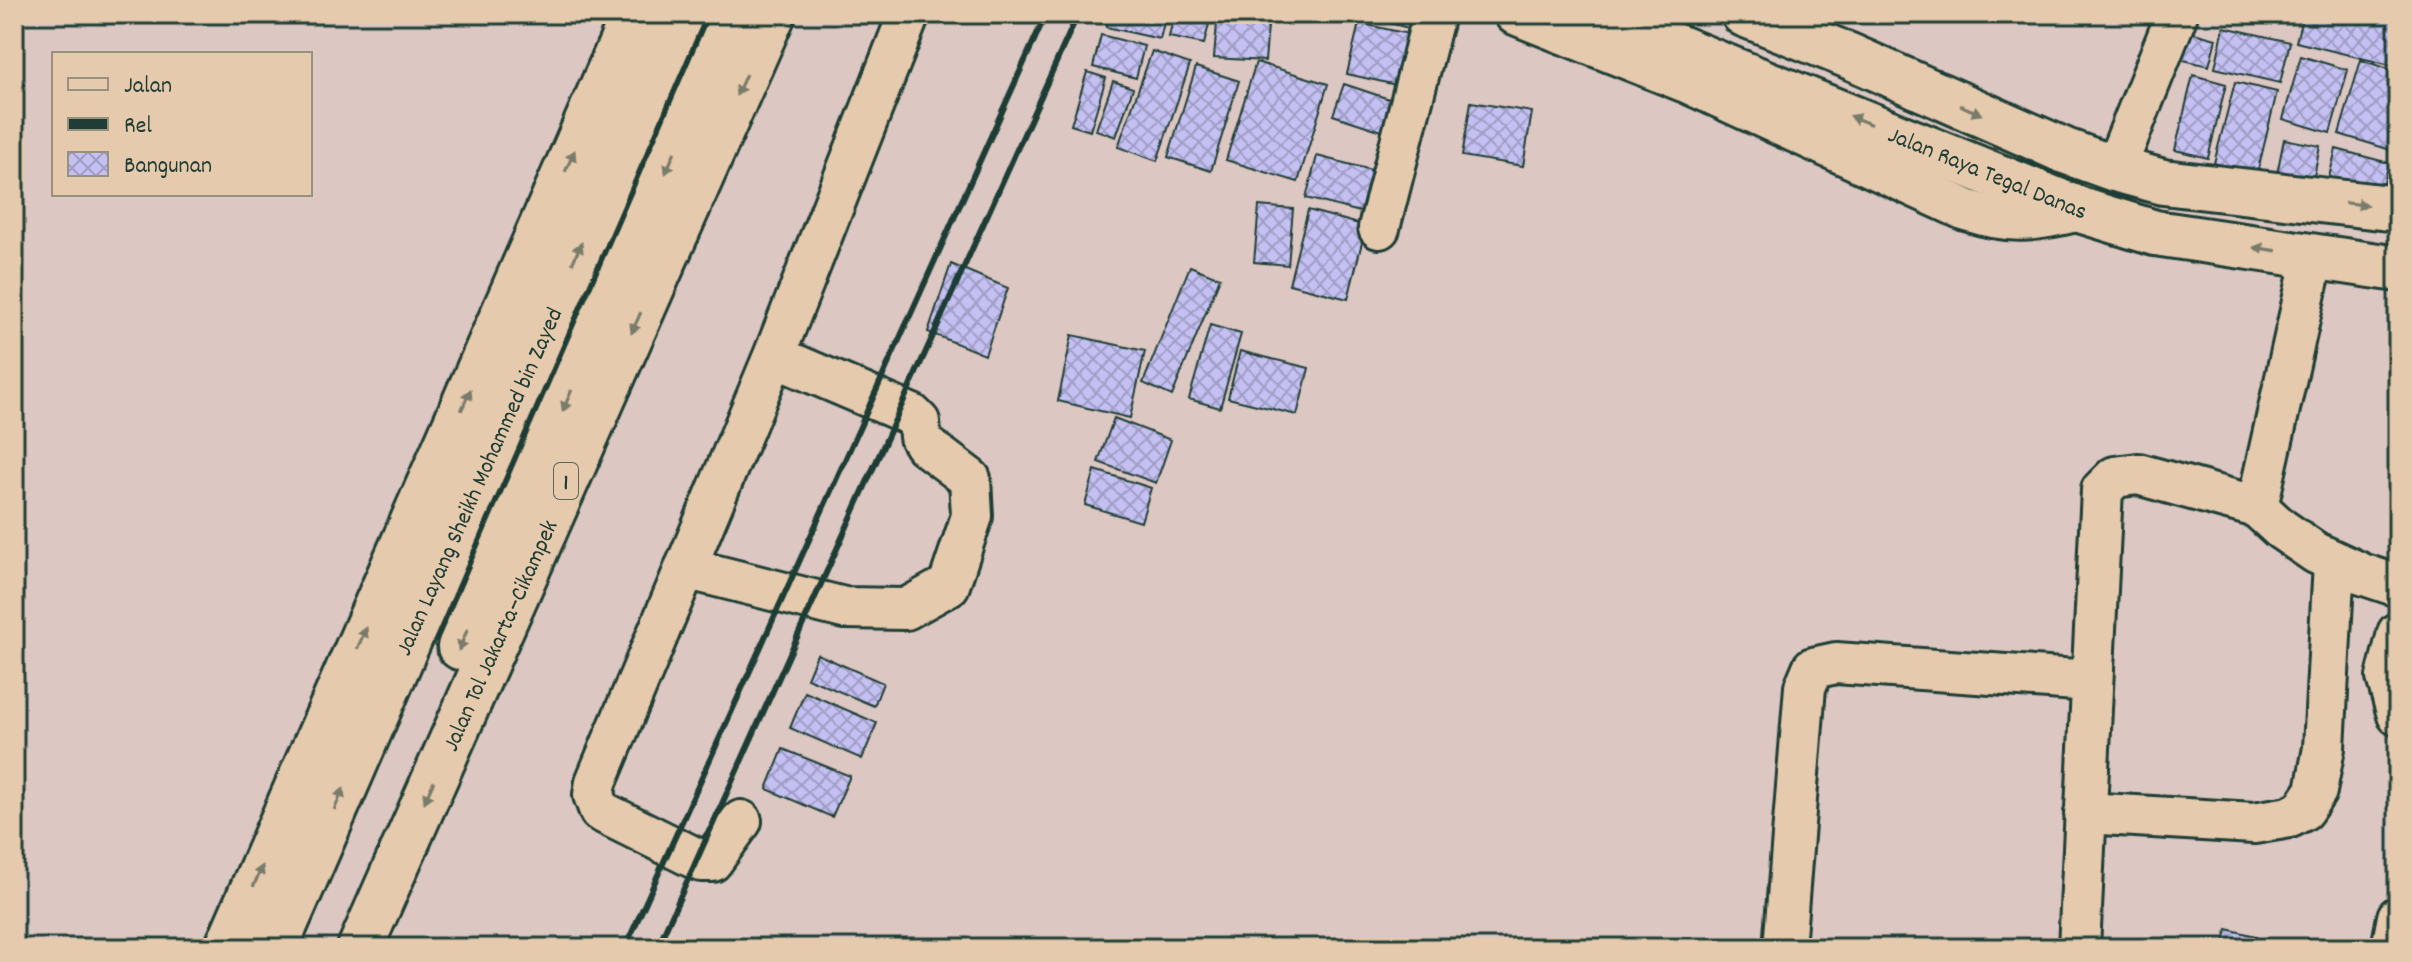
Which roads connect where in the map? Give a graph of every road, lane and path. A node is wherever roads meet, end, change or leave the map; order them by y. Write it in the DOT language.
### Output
graph roads {
  1 [pos="634,14"];
  2 [pos="681,14"];
  3 [pos="735,14"];
  4 [pos="773,14"];
  5 [pos="909,14"];
  6 [pos="1434,14"];
  7 [pos="1515,14"];
  8 [pos="1595,14"];
  9 [pos="1744,14"];
  10 [pos="2177,14"];
  11 [pos="2115,169"];
  12 [pos="2398,209"];
  13 [pos="2080,210"];
  14 [pos="1379,228"];
  15 [pos="2313,257"];
  16 [pos="2398,269"];
  17 [pos="774,356"];
  18 [pos="2257,507"];
  19 [pos="2334,562"];
  20 [pos="685,568"];
  21 [pos="2398,586"];
  22 [pos="2398,633"];
  23 [pos="2091,681"];
  24 [pos="2398,715"];
  25 [pos="2085,813"];
  26 [pos="741,821"];
  27 [pos="2398,917"];
  28 [pos="227,948"];
  29 [pos="275,948"];
  30 [pos="329,948"];
  31 [pos="360,948"];
  32 [pos="1784,948"];
  33 [pos="2079,948"];
  34 [pos="2392,948"];
  28 -- 1 [label="main road, one-way"];
  29 -- 2 [label="main road, Jalan Layang Sheikh Mohammed bin Zayed, one-way"];
  3 -- 30 [label="main road, Jalan Layang Sheikh Mohammed bin Zayed / 1, one-way"];
  4 -- 31 [label="main road, Jalan Tol Jakarta–Cikampek / 1, one-way"];
  5 -- 17 [label="street"];
  6 -- 14 [label="street"];
  7 -- 13 [label="street"];
  13 -- 8 [label="main road, Jalan Raya Tegal Danas, one-way"];
  9 -- 11 [label="main road, Jalan Raya Tegal Danas, one-way"];
  10 -- 11 [label="street"];
  11 -- 12 [label="main road, Jalan Raya Tegal Danas, one-way"];
  15 -- 13 [label="main road, Jalan Raya Tegal Danas, one-way"];
  15 -- 16 [label="main road, Jalan Raya Tegal Danas"];
  15 -- 18 [label="street"];
  17 -- 20 [label="street"];
  17 -- 20 [label="street"];
  18 -- 19 [label="street"];
  18 -- 23 [label="street"];
  19 -- 21 [label="street"];
  19 -- 25 [label="street"];
  20 -- 26 [label="street"];
  22 -- 24 [label="street"];
  23 -- 25 [label="street"];
  23 -- 32 [label="street"];
  25 -- 33 [label="street"];
  27 -- 34 [label="street"];
}
